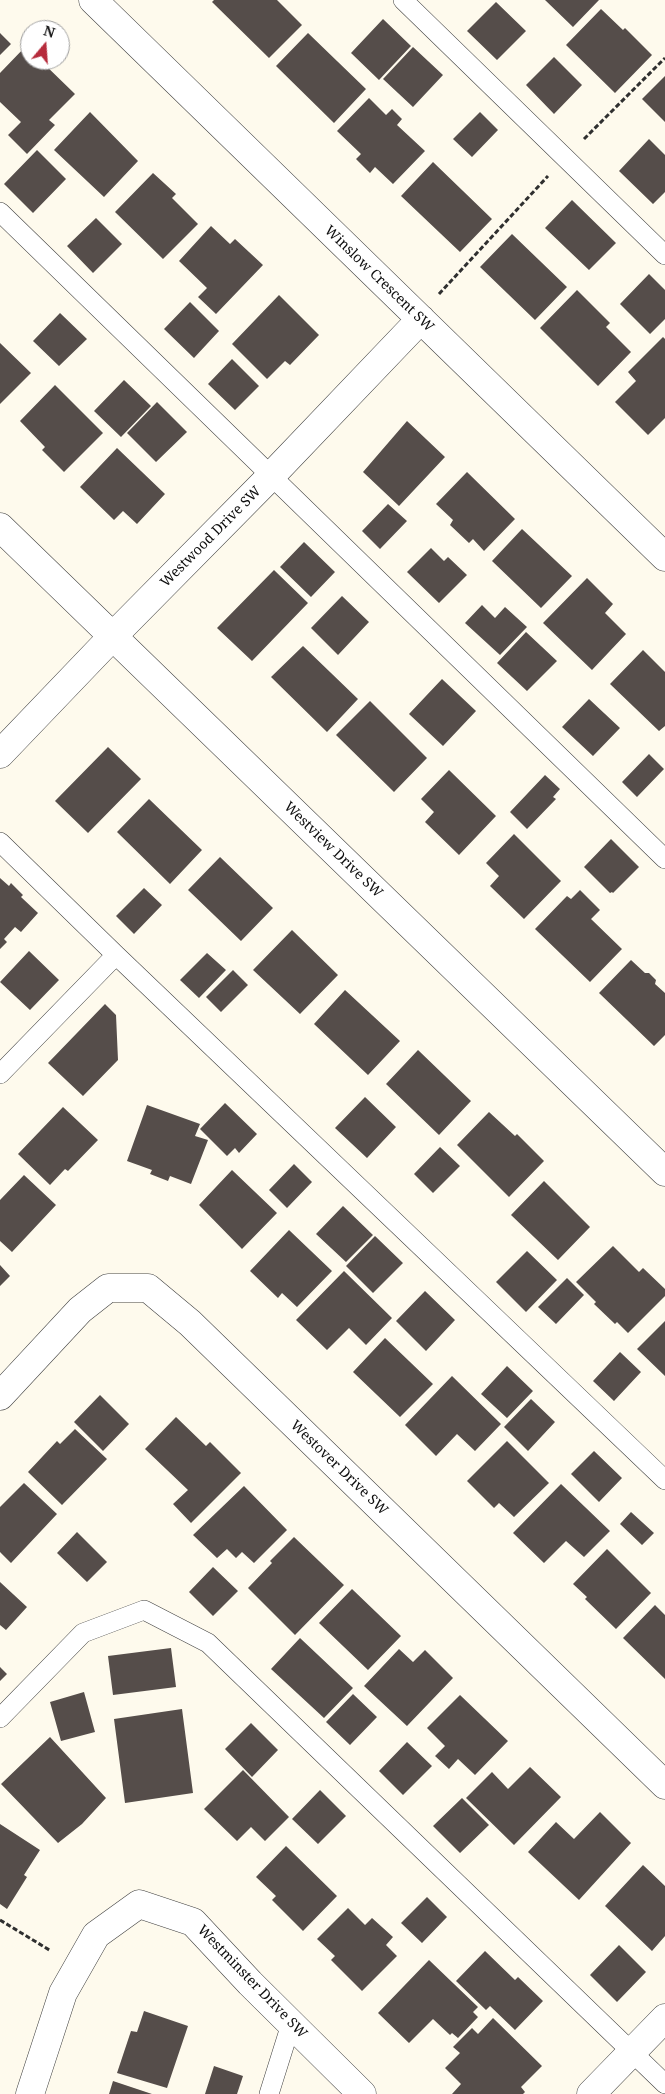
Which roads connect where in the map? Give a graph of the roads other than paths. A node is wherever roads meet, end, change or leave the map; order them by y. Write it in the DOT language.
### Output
graph roads {
  1 [pos="93,0"];
  2 [pos="403,0"];
  3 [pos="0,212"];
  4 [pos="665,255"];
  5 [pos="421,320"];
  6 [pos="271,476"];
  7 [pos="0,527"];
  8 [pos="665,557"];
  9 [pos="112,636"];
  10 [pos="0,754"];
  11 [pos="0,842"];
  12 [pos="665,859"];
  13 [pos="116,955"];
  14 [pos="0,1074"];
  15 [pos="665,1172"];
  16 [pos="0,1396"];
  17 [pos="665,1480"];
  18 [pos="0,1718"];
  19 [pos="665,1785"];
  20 [pos="665,2018"];
  21 [pos="291,2024"];
  22 [pos="632,2052"];
  23 [pos="665,2084"];
  24 [pos="30,2094"];
  25 [pos="269,2094"];
  26 [pos="362,2094"];
  27 [pos="591,2094"];
  1 -- 5 [label="street, Winslow Crescent SW"];
  2 -- 4 [label="lane"];
  3 -- 6 [label="lane"];
  5 -- 6 [label="street, Westwood Drive SW"];
  5 -- 8 [label="street, Winslow Crescent SW"];
  6 -- 9 [label="street, Westwood Drive SW"];
  6 -- 12 [label="lane"];
  7 -- 9 [label="street, Westview Drive SW"];
  9 -- 10 [label="street, Westwood Drive SW"];
  9 -- 15 [label="street, Westview Drive SW"];
  11 -- 13 [label="lane"];
  13 -- 14 [label="lane"];
  13 -- 17 [label="lane"];
  16 -- 19 [label="street, Westover Drive SW"];
  18 -- 22 [label="lane"];
  20 -- 22 [label="street"];
  21 -- 24 [label="street, Westminster Drive SW"];
  21 -- 25 [label="lane"];
  21 -- 26 [label="street, Westminster Drive SW"];
  22 -- 23 [label="lane"];
  22 -- 27 [label="street"];
}
